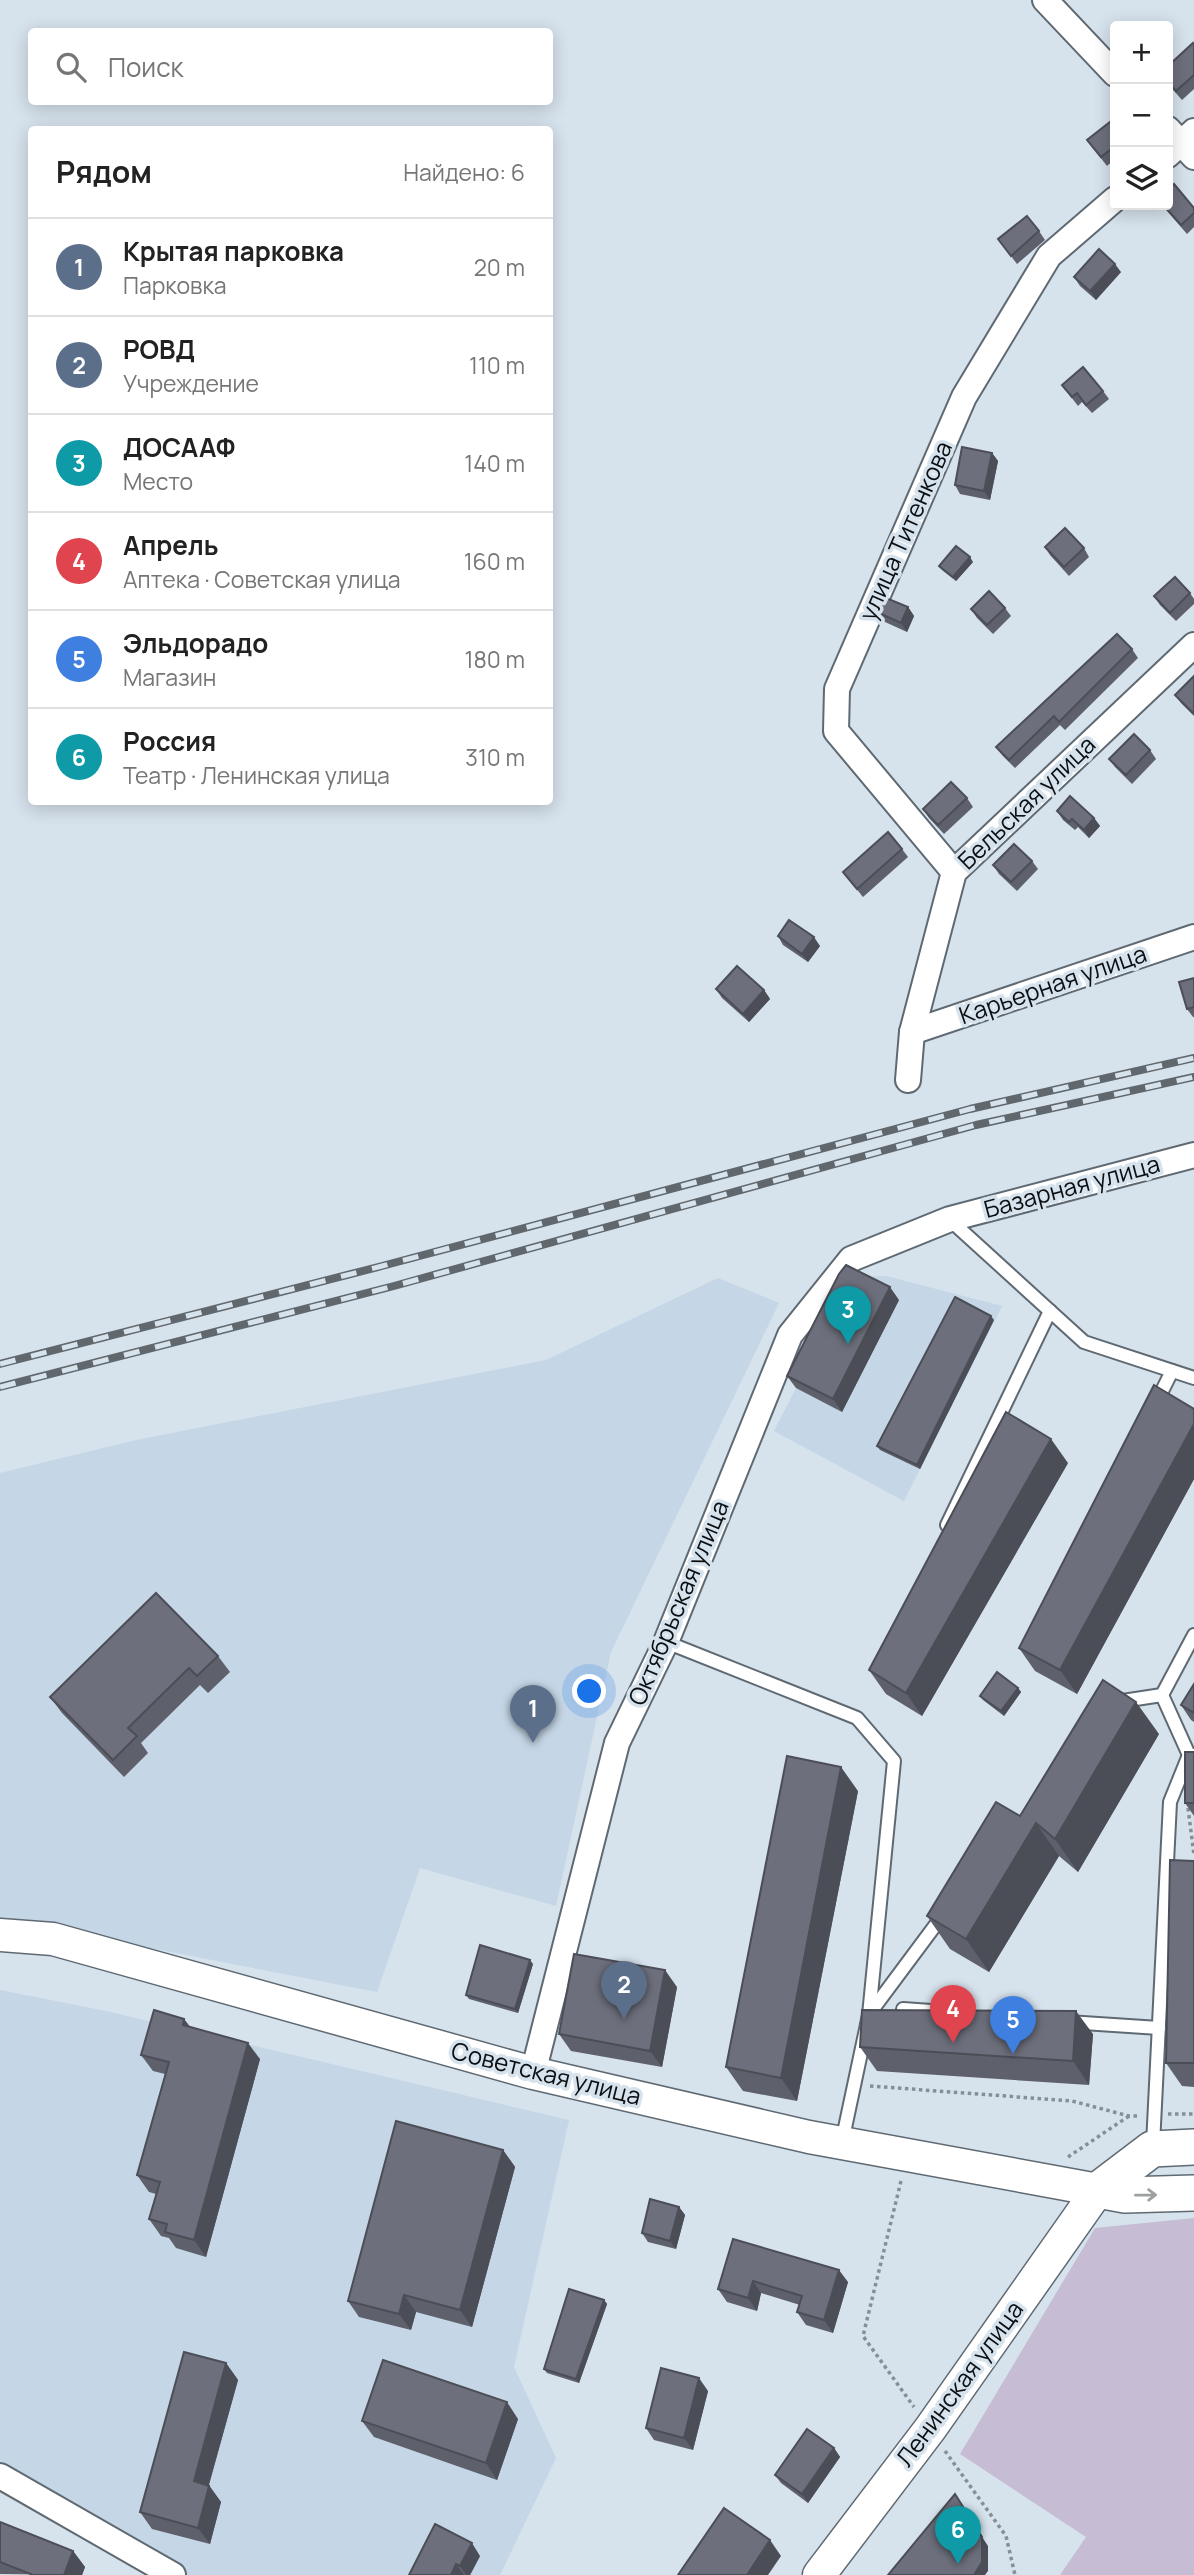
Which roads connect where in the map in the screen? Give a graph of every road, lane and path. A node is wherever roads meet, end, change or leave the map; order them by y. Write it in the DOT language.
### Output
graph roads {
  1 [pos="1045,0"];
  2 [pos="1110,69"];
  3 [pos="1110,203"];
  4 [pos="1194,645"];
  5 [pos="954,872"];
  6 [pos="1194,937"];
  7 [pos="912,1032"];
  8 [pos="908,1080"];
  9 [pos="1194,1155"];
  10 [pos="950,1219"];
  11 [pos="1050,1311"];
  12 [pos="1172,1371"];
  13 [pos="1194,1378"];
  14 [pos="1147,1421"];
  15 [pos="944,1532"];
  16 [pos="1194,1635"];
  17 [pos="666,1642"];
  18 [pos="1162,1695"];
  19 [pos="1107,1714"];
  20 [pos="1192,1755"];
  21 [pos="1186,1796"];
  22 [pos="1194,1855"];
  23 [pos="950,1905"];
  24 [pos="0,1934"];
  25 [pos="903,2009"];
  26 [pos="943,2012"];
  27 [pos="869,2015"];
  28 [pos="1051,2020"];
  29 [pos="1159,2028"];
  30 [pos="534,2073"];
  31 [pos="854,2084"];
  32 [pos="1168,2114"];
  33 [pos="1194,2114"];
  34 [pos="1142,2116"];
  35 [pos="842,2143"];
  36 [pos="1194,2147"];
  37 [pos="1152,2149"];
  38 [pos="903,2174"];
  39 [pos="1098,2190"];
  40 [pos="1194,2193"];
  41 [pos="917,2412"];
  42 [pos="941,2445"];
  43 [pos="0,2476"];
  44 [pos="173,2575"];
  45 [pos="819,2575"];
  46 [pos="1015,2575"];
  1 -- 2 [label="street"];
  3 -- 5 [label="street, улица Титенкова"];
  4 -- 5 [label="street, Бельская улица"];
  5 -- 7 [label="street, Бельская улица"];
  6 -- 7 [label="street, Карьерная улица"];
  7 -- 8 [label="street, Бельская улица"];
  9 -- 10 [label="street, Базарная улица"];
  10 -- 11 [label="lane"];
  10 -- 17 [label="street, Октябрьская улица"];
  11 -- 12 [label="lane"];
  11 -- 15 [label="lane"];
  12 -- 13 [label="lane"];
  12 -- 14 [label="lane"];
  16 -- 18 [label="lane"];
  17 -- 27 [label="lane"];
  17 -- 30 [label="street, Октябрьская улица"];
  18 -- 19 [label="lane"];
  18 -- 20 [label="lane"];
  20 -- 29 [label="lane"];
  21 -- 22 [label="path"];
  23 -- 27 [label="lane"];
  24 -- 30 [label="street, Советская улица"];
  25 -- 26 [label="lane"];
  27 -- 31 [label="lane"];
  28 -- 29 [label="lane"];
  29 -- 37 [label="lane"];
  30 -- 35 [label="street, Советская улица"];
  31 -- 34 [label="path"];
  31 -- 35 [label="lane"];
  32 -- 33 [label="path"];
  35 -- 39 [label="street, Советская улица"];
  36 -- 37 [label="main road"];
  37 -- 39 [label="main road"];
  38 -- 41 [label="path"];
  39 -- 40 [label="main road, Советская улица, one-way"];
  39 -- 45 [label="street, Ленинская улица"];
  42 -- 46 [label="path"];
  43 -- 44 [label="street"];
}
